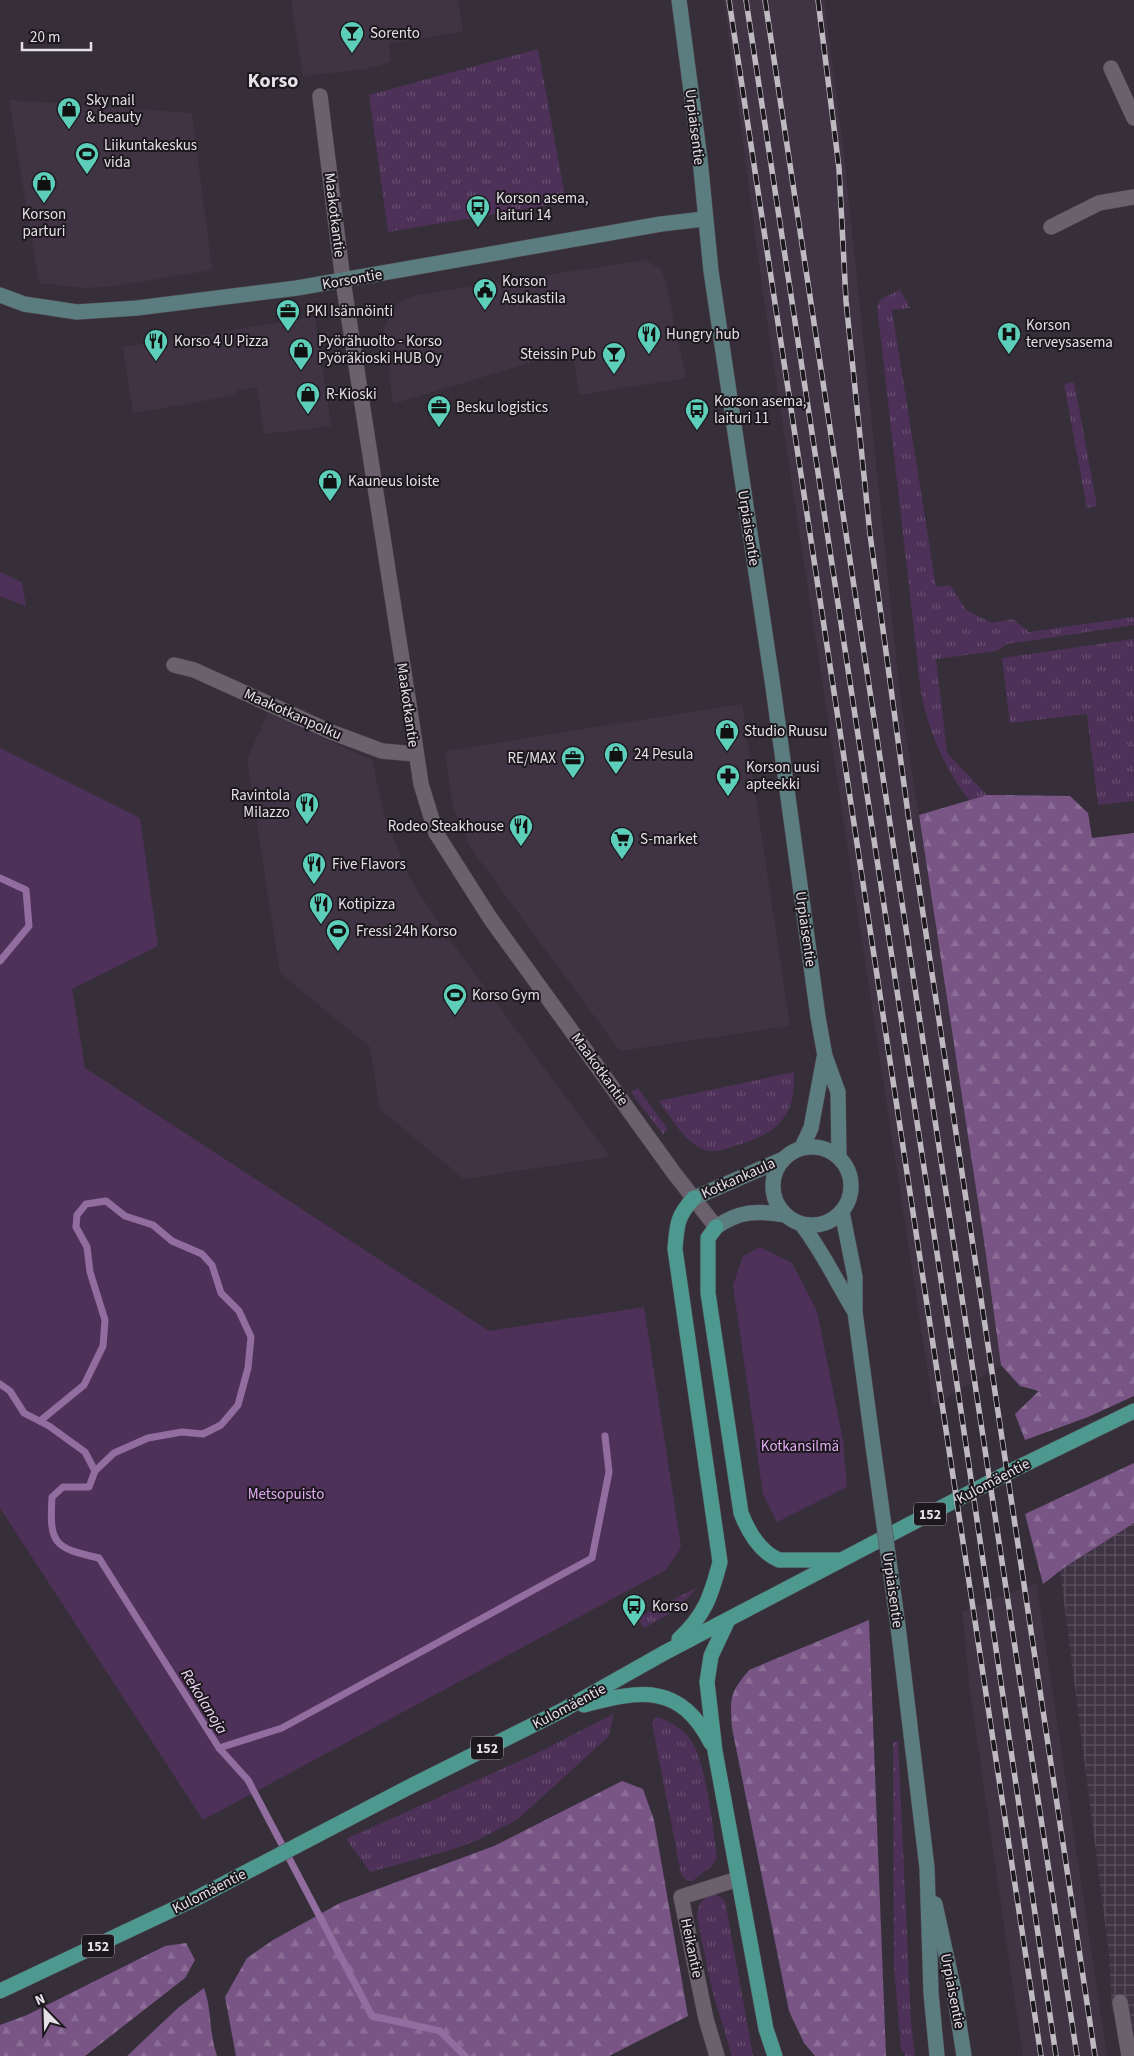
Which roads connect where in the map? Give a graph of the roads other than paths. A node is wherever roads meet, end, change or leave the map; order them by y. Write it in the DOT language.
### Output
graph roads {
  1 [pos="679,0"];
  2 [pos="1111,68"];
  3 [pos="320,96"];
  4 [pos="1134,118"];
  5 [pos="1134,197"];
  6 [pos="704,219"];
  7 [pos="1051,227"];
  8 [pos="343,281"];
  9 [pos="0,295"];
  10 [pos="174,665"];
  11 [pos="415,754"];
  12 [pos="825,1056"];
  13 [pos="802,1147"];
  14 [pos="839,1157"];
  15 [pos="782,1159"];
  16 [pos="694,1198"];
  17 [pos="842,1212"];
  18 [pos="784,1215"];
  19 [pos="802,1225"];
  20 [pos="716,1227"];
  21 [pos="856,1312"];
  22 [pos="1134,1410"];
  23 [pos="842,1560"];
  24 [pos="728,1620"];
  25 [pos="664,1653"];
  26 [pos="563,1710"];
  27 [pos="715,1751"];
  28 [pos="927,1868"];
  29 [pos="738,1879"];
  30 [pos="0,1991"];
  31 [pos="1120,2002"];
  32 [pos="717,2056"];
  33 [pos="775,2056"];
  34 [pos="937,2056"];
  35 [pos="964,2056"];
  36 [pos="1130,2056"];
  1 -- 6 [label="main road, Urpiaisentie"];
  2 -- 4 [label="street"];
  3 -- 8 [label="street, Maakotkantie"];
  5 -- 7 [label="street"];
  6 -- 8 [label="main road, Korsontie"];
  6 -- 12 [label="main road, Urpiaisentie"];
  8 -- 9 [label="main road, Korsontie"];
  8 -- 11 [label="street, Maakotkantie"];
  10 -- 11 [label="street, Maakotkanpolku"];
  11 -- 16 [label="street, Maakotkantie"];
  12 -- 13 [label="main road, Urpiaisentie"];
  12 -- 14 [label="main road, Urpiaisentie"];
  13 -- 14 [label="main road"];
  13 -- 15 [label="main road"];
  14 -- 17 [label="main road, Urpiaisentie"];
  15 -- 16 [label="main road, Kotkankaula"];
  15 -- 18 [label="main road"];
  16 -- 20 [label="street, Maakotkantie"];
  16 -- 25 [label="main road"];
  17 -- 19 [label="main road"];
  17 -- 21 [label="main road, Urpiaisentie"];
  18 -- 19 [label="main road, Urpiaisentie"];
  18 -- 20 [label="main road"];
  19 -- 21 [label="main road, Urpiaisentie"];
  20 -- 23 [label="main road"];
  21 -- 28 [label="main road, Urpiaisentie, bridge"];
  22 -- 23 [label="main road, Kulomäentie / 152"];
  23 -- 24 [label="main road, Kulomäentie / 152"];
  24 -- 25 [label="main road, Kulomäentie / 152"];
  24 -- 27 [label="main road"];
  25 -- 26 [label="main road, Kulomäentie / 152"];
  26 -- 27 [label="main road"];
  26 -- 30 [label="main road, Kulomäentie / 152"];
  27 -- 29 [label="main road"];
  28 -- 34 [label="main road, Urpiaisentie"];
  28 -- 35 [label="main road, Urpiaisentie"];
  29 -- 32 [label="street, Heikantie"];
  29 -- 33 [label="main road"];
  31 -- 36 [label="street"];
}
